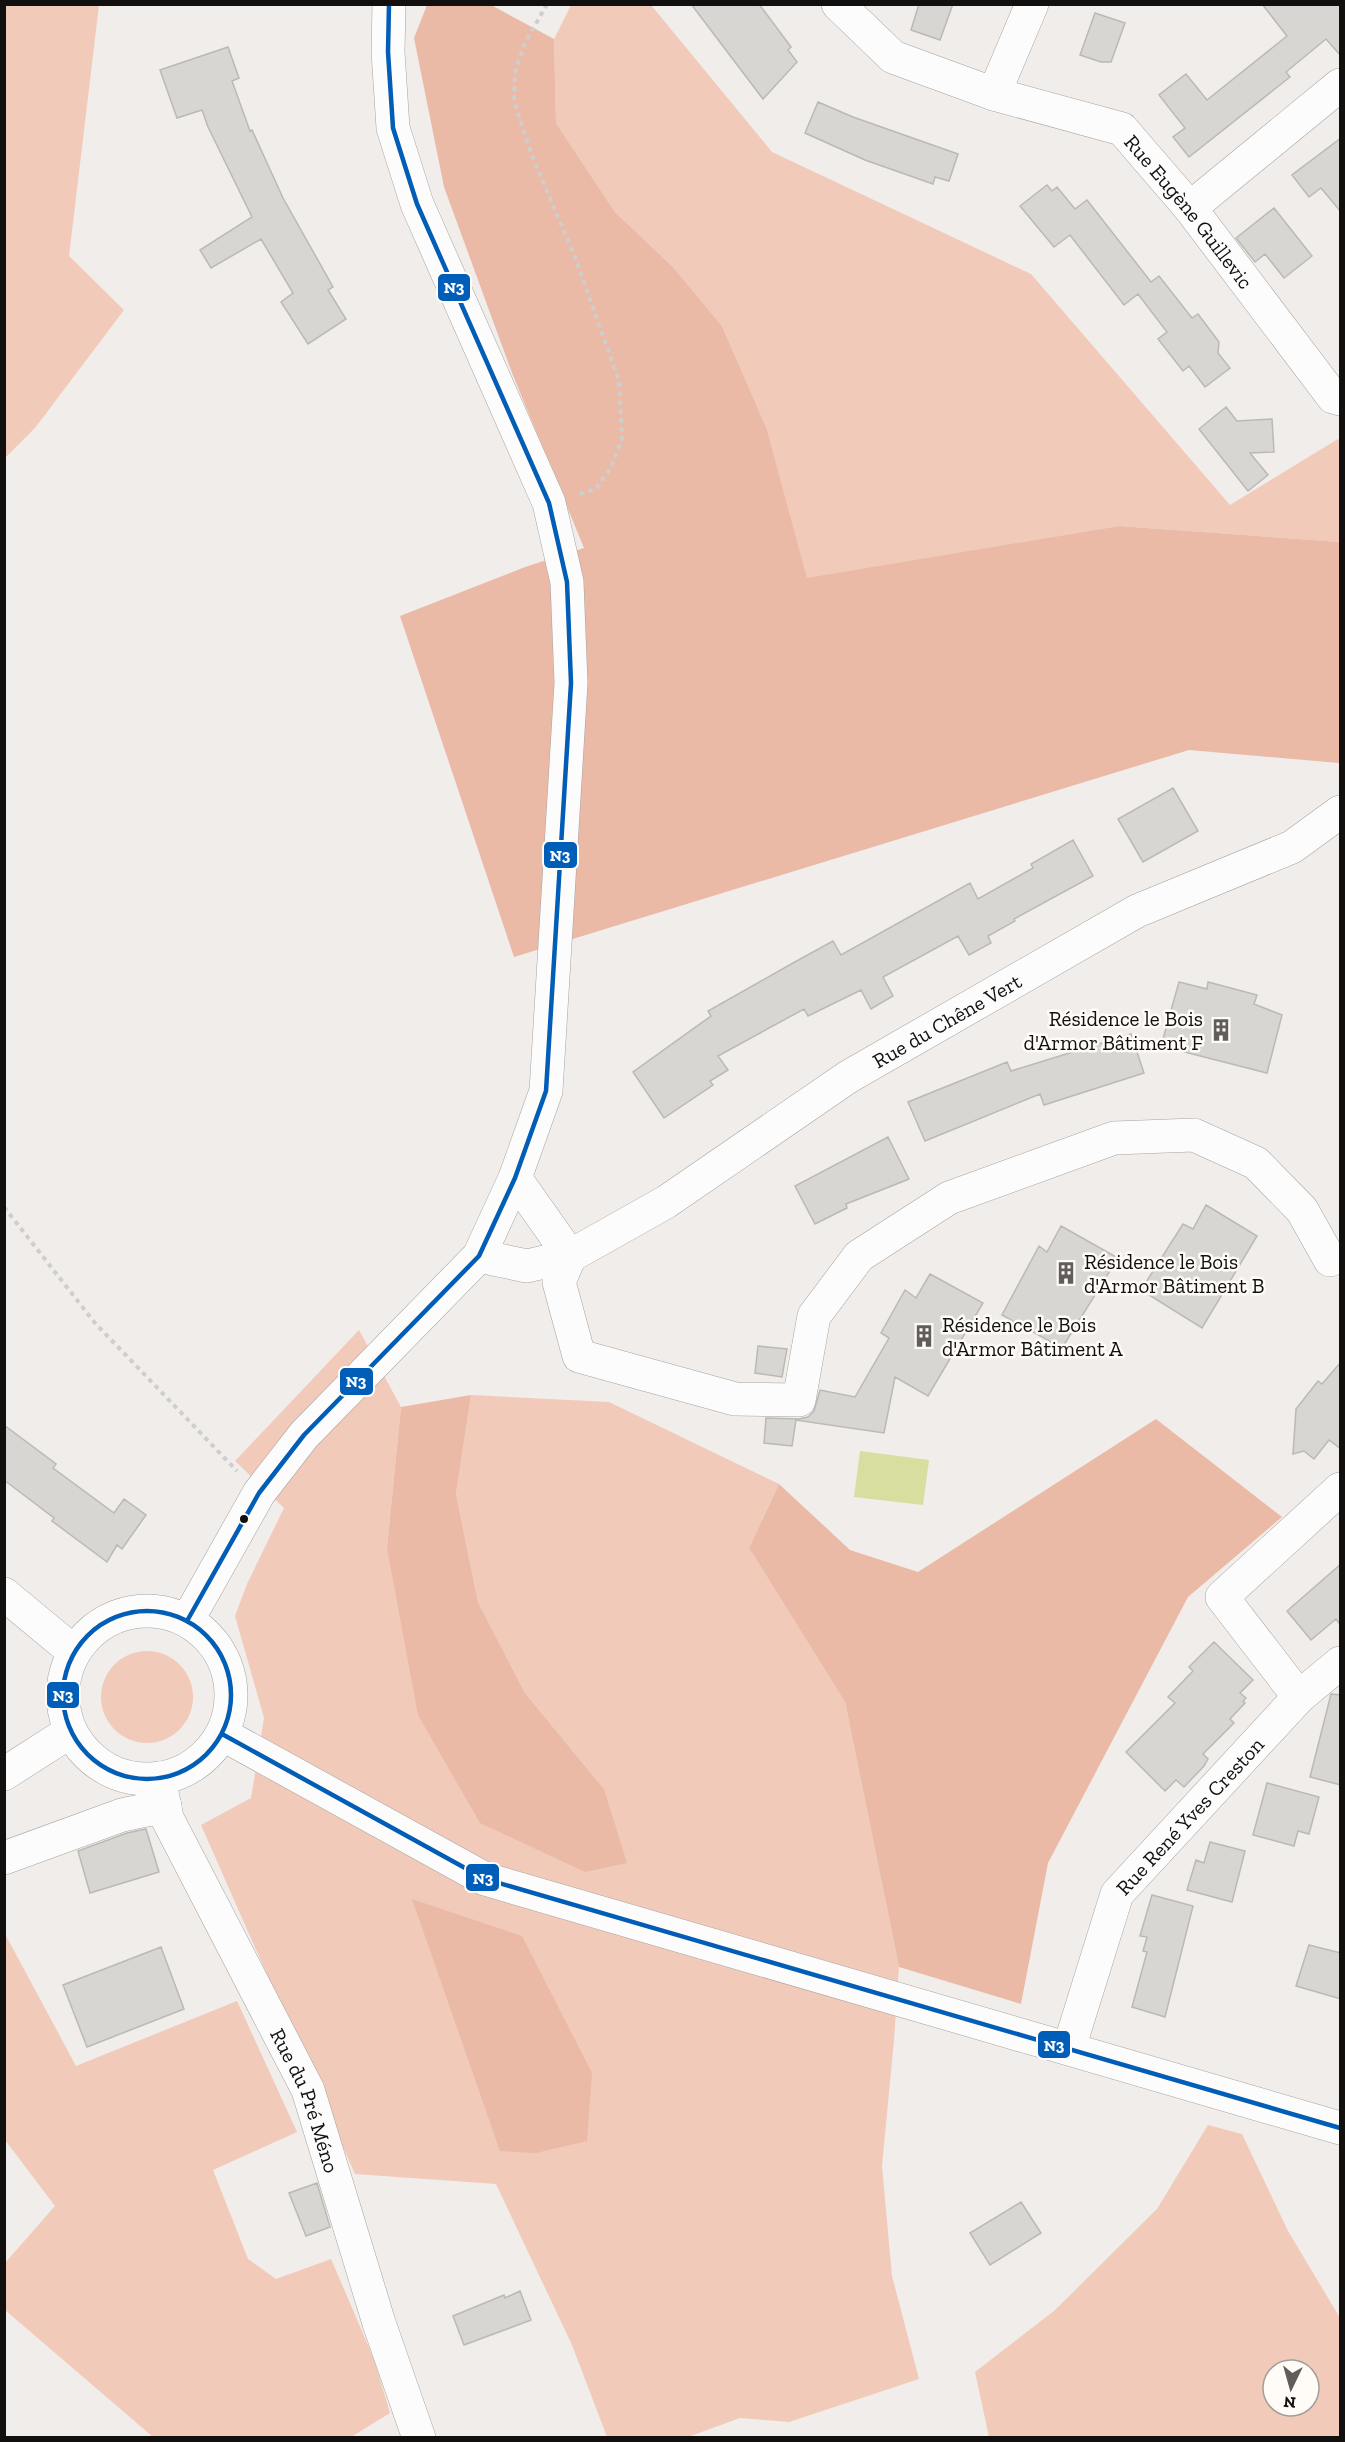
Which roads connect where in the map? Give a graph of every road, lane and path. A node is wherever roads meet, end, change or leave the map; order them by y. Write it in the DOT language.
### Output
graph roads {
  1 [pos="390,4"];
  2 [pos="547,4"];
  3 [pos="837,4"];
  4 [pos="1032,4"];
  5 [pos="1341,85"];
  6 [pos="994,94"];
  7 [pos="1190,208"];
  8 [pos="1341,399"];
  9 [pos="549,503"];
  10 [pos="1341,812"];
  11 [pos="515,1178"];
  12 [pos="4,1207"];
  13 [pos="479,1256"];
  14 [pos="570,1256"];
  15 [pos="1330,1260"];
  16 [pos="1341,1489"];
  17 [pos="259,1493"];
  18 [pos="4,1594"];
  19 [pos="187,1621"];
  20 [pos="74,1652"];
  21 [pos="1341,1663"];
  22 [pos="1299,1697"];
  23 [pos="71,1731"];
  24 [pos="222,1734"];
  25 [pos="4,1774"];
  26 [pos="162,1792"];
  27 [pos="4,1858"];
  28 [pos="1069,2048"];
  29 [pos="1341,2128"];
  30 [pos="418,2438"];
  1 -- 9 [label="street"];
  2 -- 9 [label="path"];
  3 -- 6 [label="street, Rue Eugène Guillevic"];
  4 -- 6 [label="street"];
  5 -- 7 [label="street"];
  6 -- 7 [label="street, Rue Eugène Guillevic"];
  7 -- 8 [label="street, Rue Eugène Guillevic"];
  9 -- 11 [label="street"];
  10 -- 14 [label="street, Rue du Chêne Vert"];
  11 -- 13 [label="street"];
  11 -- 14 [label="street"];
  12 -- 17 [label="path"];
  13 -- 14 [label="street, Rue du Chêne Vert"];
  13 -- 17 [label="street"];
  14 -- 15 [label="street"];
  16 -- 22 [label="street"];
  17 -- 19 [label="street"];
  18 -- 20 [label="street"];
  19 -- 20 [label="street"];
  19 -- 24 [label="street"];
  20 -- 23 [label="street"];
  21 -- 22 [label="street, Rue René Yves Creston"];
  22 -- 28 [label="street, Rue René Yves Creston"];
  23 -- 25 [label="street"];
  23 -- 26 [label="street"];
  24 -- 26 [label="street"];
  24 -- 28 [label="street"];
  26 -- 27 [label="street"];
  26 -- 30 [label="street, Rue du Pré Méno"];
  28 -- 29 [label="street"];
}
